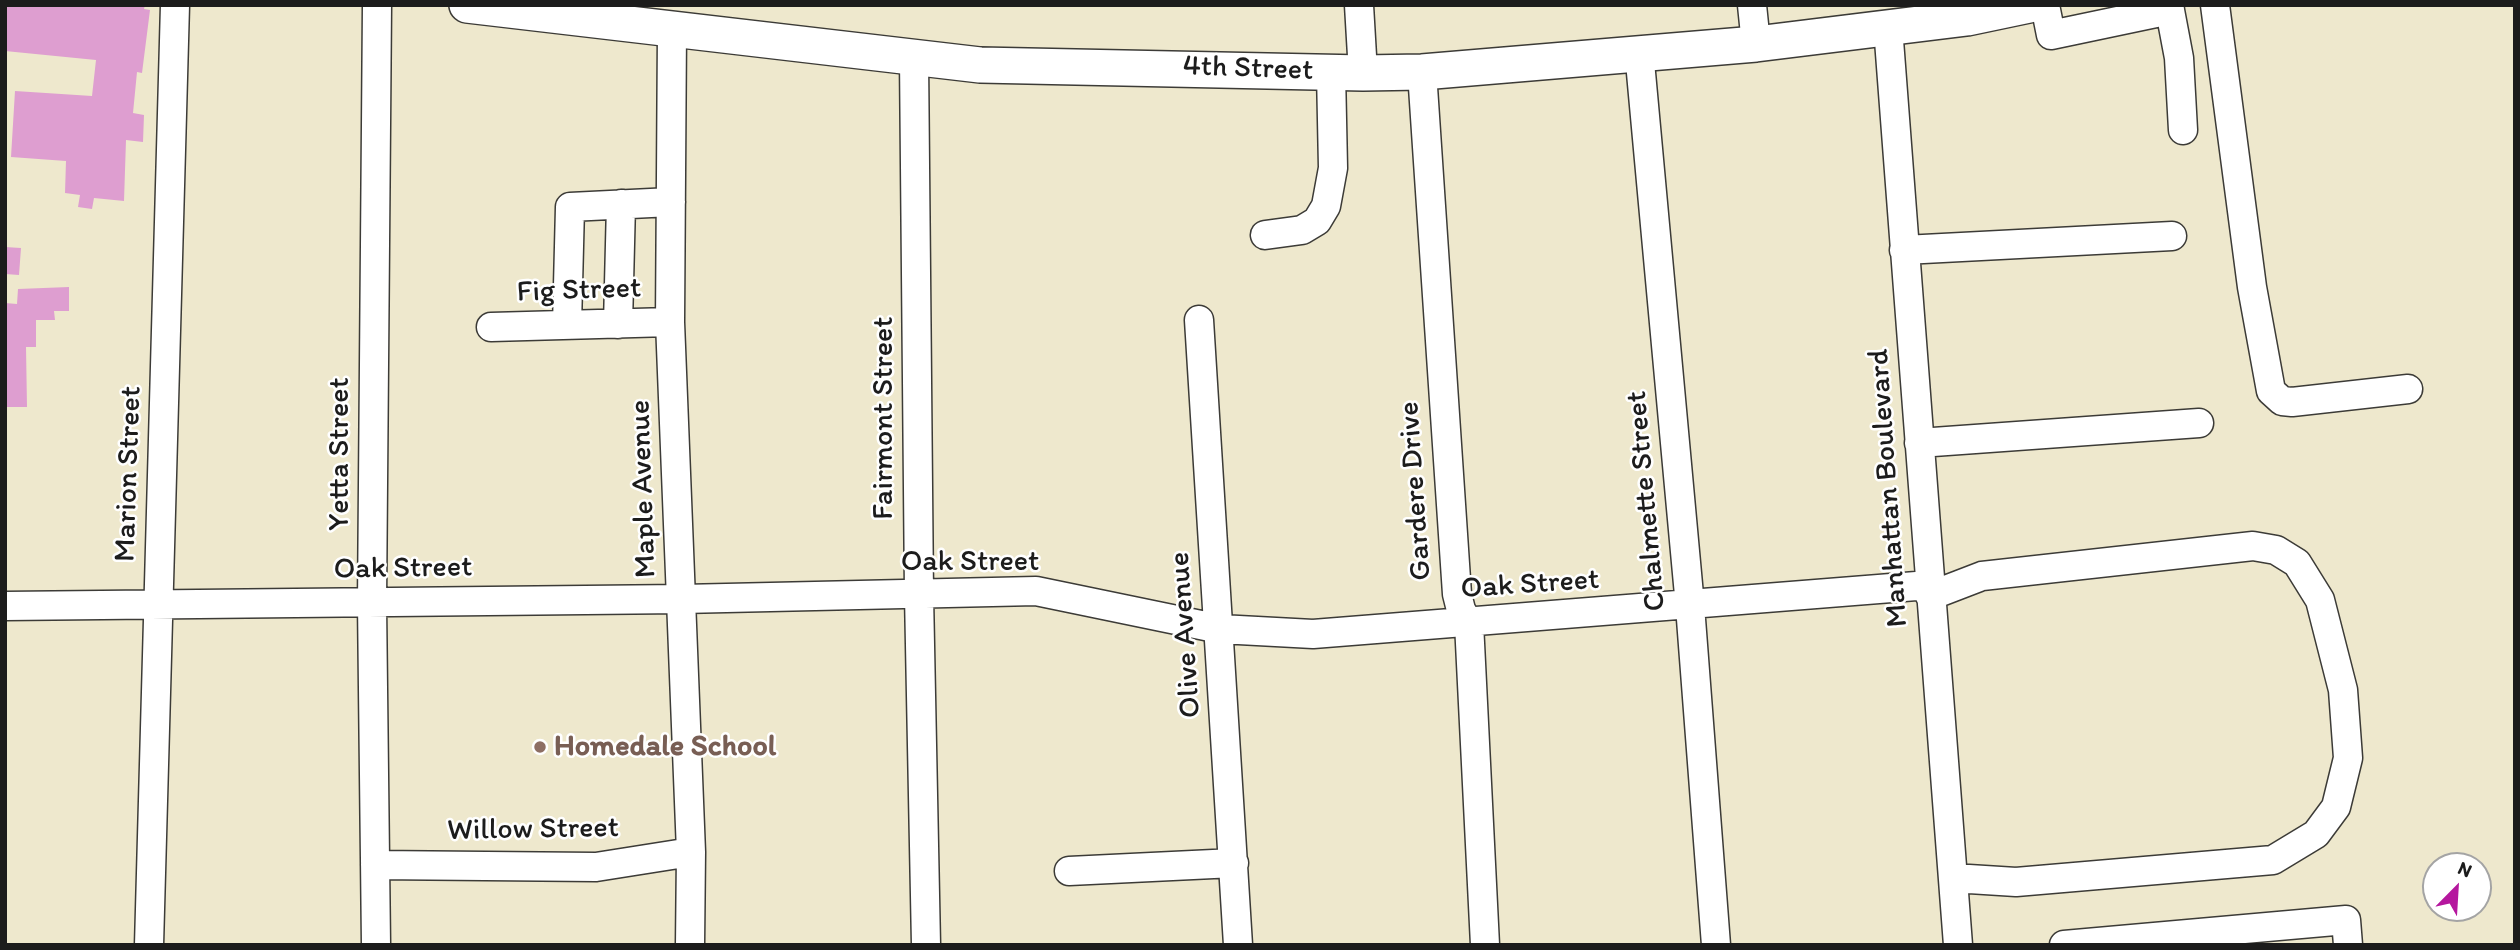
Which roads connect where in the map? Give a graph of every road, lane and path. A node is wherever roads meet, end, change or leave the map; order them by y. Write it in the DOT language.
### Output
graph roads {
  1 [pos="175,5"];
  2 [pos="377,5"];
  3 [pos="467,5"];
  4 [pos="1359,5"];
  5 [pos="1752,5"];
  6 [pos="2029,5"];
  7 [pos="2045,5"];
  8 [pos="2216,5"];
  9 [pos="2169,8"];
  10 [pos="2095,15"];
  11 [pos="1888,27"];
  12 [pos="672,29"];
  13 [pos="1756,44"];
  14 [pos="1639,51"];
  15 [pos="914,58"];
  16 [pos="1422,72"];
  17 [pos="1347,73"];
  18 [pos="2183,130"];
  19 [pos="671,202"];
  20 [pos="621,204"];
  21 [pos="1265,234"];
  22 [pos="2172,236"];
  23 [pos="1904,250"];
  24 [pos="1199,320"];
  25 [pos="670,322"];
  26 [pos="618,324"];
  27 [pos="567,325"];
  28 [pos="491,327"];
  29 [pos="2408,389"];
  30 [pos="2199,423"];
  31 [pos="1919,443"];
  32 [pos="1930,591"];
  33 [pos="919,595"];
  34 [pos="682,599"];
  35 [pos="372,603"];
  36 [pos="158,605"];
  37 [pos="5,606"];
  38 [pos="1690,606"];
  39 [pos="1469,623"];
  40 [pos="1220,629"];
  41 [pos="691,852"];
  42 [pos="1234,863"];
  43 [pos="375,865"];
  44 [pos="1069,870"];
  45 [pos="1953,878"];
  46 [pos="149,945"];
  47 [pos="376,945"];
  48 [pos="690,945"];
  49 [pos="926,945"];
  50 [pos="1238,945"];
  51 [pos="1485,945"];
  52 [pos="1716,945"];
  53 [pos="1958,945"];
  54 [pos="2064,945"];
  55 [pos="2348,945"];
  1 -- 36 [label="street, Marion Street"];
  2 -- 35 [label="street, Yetta Street"];
  3 -- 12 [label="main road, 4th Street"];
  4 -- 17 [label="street"];
  5 -- 13 [label="street"];
  6 -- 11 [label="main road, 4th Street"];
  7 -- 10 [label="street"];
  8 -- 29 [label="street"];
  9 -- 10 [label="street"];
  9 -- 18 [label="street"];
  11 -- 13 [label="main road, 4th Street"];
  11 -- 23 [label="street, Manhattan Boulevard"];
  12 -- 15 [label="main road, 4th Street"];
  12 -- 19 [label="street, Maple Avenue"];
  13 -- 14 [label="main road, 4th Street"];
  14 -- 16 [label="main road, 4th Street"];
  14 -- 38 [label="street, Chalmette Street"];
  15 -- 17 [label="main road, 4th Street"];
  15 -- 33 [label="street, Fairmont Street"];
  16 -- 17 [label="main road, 4th Street"];
  16 -- 39 [label="street, Gardere Drive"];
  17 -- 21 [label="street"];
  19 -- 20 [label="street"];
  19 -- 25 [label="street, Maple Avenue"];
  20 -- 26 [label="street"];
  20 -- 27 [label="street"];
  22 -- 23 [label="street"];
  23 -- 31 [label="street, Manhattan Boulevard"];
  24 -- 40 [label="street, Olive Avenue"];
  25 -- 26 [label="street, Fig Street"];
  25 -- 34 [label="street, Maple Avenue"];
  26 -- 27 [label="street, Fig Street"];
  27 -- 28 [label="street, Fig Street"];
  30 -- 31 [label="street"];
  31 -- 32 [label="street, Manhattan Boulevard"];
  32 -- 38 [label="street, Oak Street"];
  32 -- 45 [label="street, Manhattan Boulevard"];
  32 -- 45 [label="street, Oak Street"];
  33 -- 34 [label="street, Oak Street"];
  33 -- 40 [label="street, Oak Street"];
  33 -- 49 [label="street, Fairmont Street"];
  34 -- 35 [label="street, Oak Street"];
  34 -- 41 [label="street, Maple Avenue"];
  35 -- 36 [label="street, Oak Street"];
  35 -- 43 [label="street, Yetta Street"];
  36 -- 37 [label="street, Oak Street"];
  36 -- 46 [label="street, Marion Street"];
  38 -- 39 [label="street, Oak Street"];
  38 -- 52 [label="street, Chalmette Street"];
  39 -- 40 [label="street, Oak Street"];
  39 -- 51 [label="street, Gardere Drive"];
  40 -- 42 [label="street, Olive Avenue"];
  41 -- 43 [label="street, Willow Street"];
  41 -- 48 [label="street, Maple Avenue"];
  42 -- 44 [label="street"];
  42 -- 50 [label="street, Olive Avenue"];
  43 -- 47 [label="street, Yetta Street"];
  45 -- 53 [label="street, Manhattan Boulevard"];
  54 -- 55 [label="street"];
}
